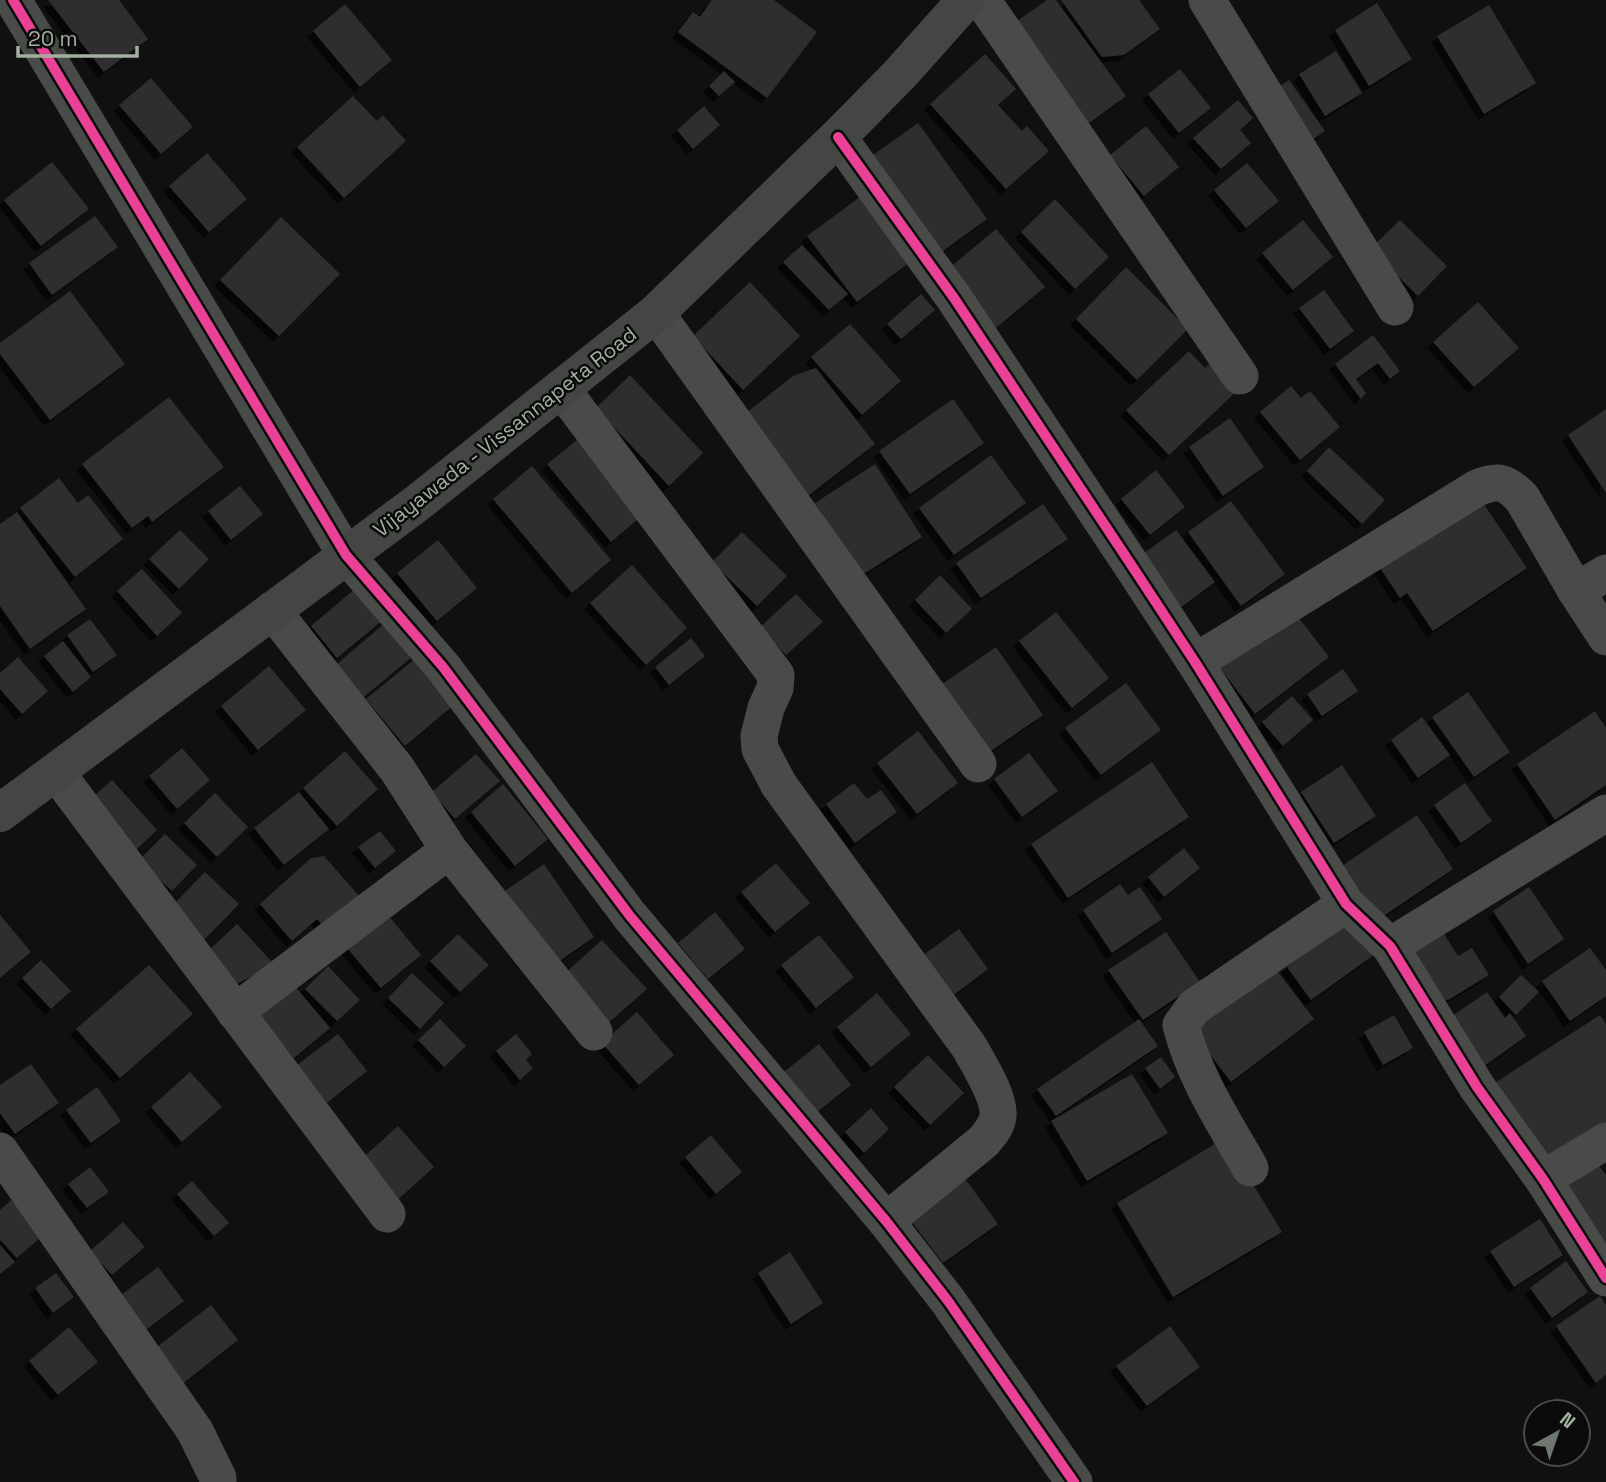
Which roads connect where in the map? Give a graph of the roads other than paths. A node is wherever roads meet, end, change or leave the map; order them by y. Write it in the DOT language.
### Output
graph roads {
  1 [pos="13,0"];
  2 [pos="966,0"];
  3 [pos="982,0"];
  4 [pos="1207,0"];
  5 [pos="838,137"];
  6 [pos="1395,307"];
  7 [pos="656,313"];
  8 [pos="1240,376"];
  9 [pos="561,388"];
  10 [pos="346,555"];
  11 [pos="1591,582"];
  12 [pos="272,610"];
  13 [pos="1606,637"];
  14 [pos="1195,662"];
  15 [pos="978,764"];
  16 [pos="56,772"];
  17 [pos="0,813"];
  18 [pos="1606,813"];
  19 [pos="449,850"];
  20 [pos="1346,904"];
  21 [pos="1390,946"];
  22 [pos="235,1012"];
  23 [pos="594,1032"];
  24 [pos="1606,1141"];
  25 [pos="0,1151"];
  26 [pos="1250,1168"];
  27 [pos="1542,1179"];
  28 [pos="387,1214"];
  29 [pos="886,1221"];
  30 [pos="1606,1278"];
  31 [pos="218,1482"];
  32 [pos="1074,1482"];
  1 -- 10 [label="street"];
  2 -- 5 [label="main road, Vijayawada - Vissannapeta Road"];
  3 -- 8 [label="street"];
  4 -- 6 [label="street"];
  5 -- 7 [label="main road, Vijayawada - Vissannapeta Road"];
  5 -- 14 [label="street"];
  7 -- 9 [label="main road, Vijayawada - Vissannapeta Road"];
  7 -- 15 [label="street"];
  9 -- 10 [label="main road, Vijayawada - Vissannapeta Road"];
  9 -- 29 [label="street"];
  10 -- 12 [label="main road, Vijayawada - Vissannapeta Road"];
  10 -- 29 [label="street"];
  11 -- 13 [label="street"];
  11 -- 14 [label="street"];
  12 -- 16 [label="main road, Vijayawada - Vissannapeta Road"];
  12 -- 19 [label="street"];
  14 -- 20 [label="street"];
  16 -- 17 [label="main road, Vijayawada - Vissannapeta Road"];
  16 -- 22 [label="street"];
  18 -- 21 [label="street"];
  19 -- 22 [label="street"];
  19 -- 23 [label="street"];
  20 -- 21 [label="street"];
  20 -- 26 [label="street"];
  21 -- 27 [label="street"];
  22 -- 28 [label="street"];
  24 -- 27 [label="street"];
  25 -- 31 [label="street"];
  27 -- 30 [label="street"];
  29 -- 32 [label="street"];
}
